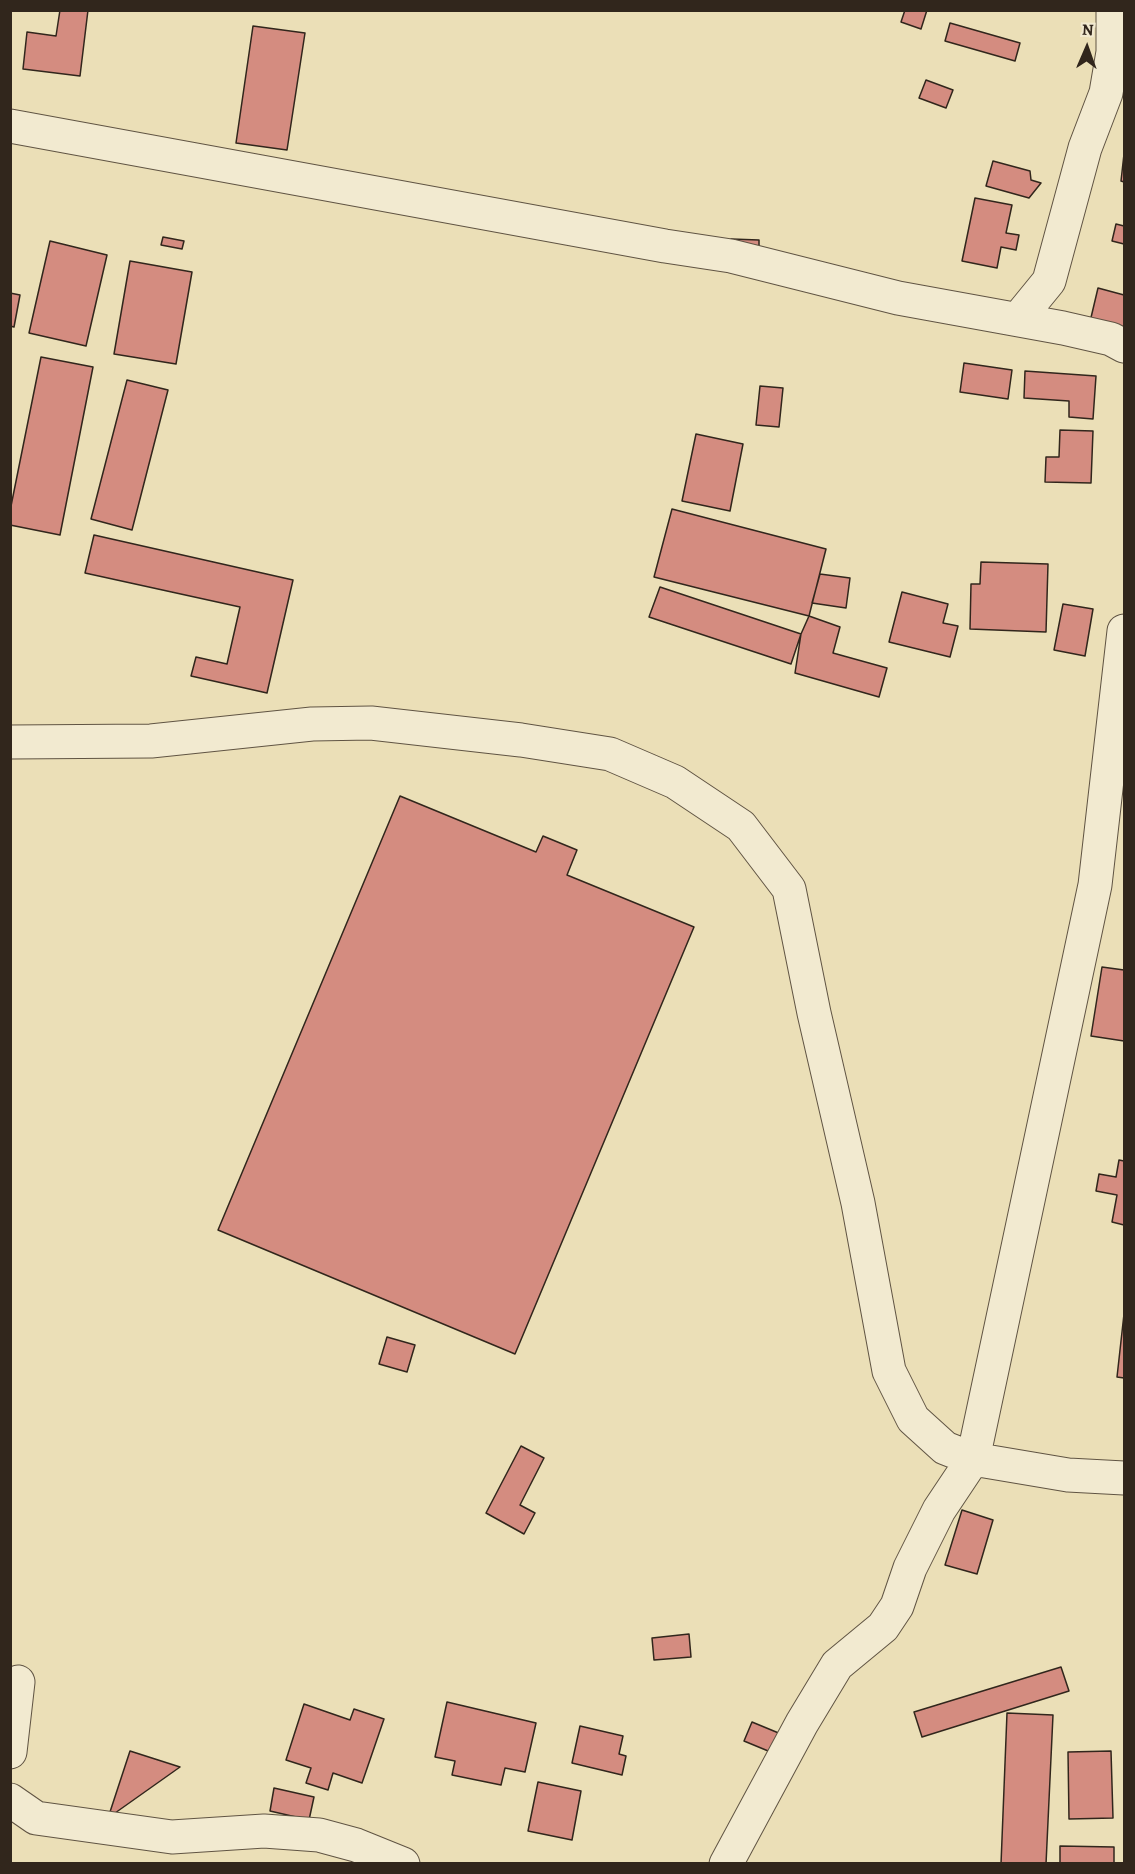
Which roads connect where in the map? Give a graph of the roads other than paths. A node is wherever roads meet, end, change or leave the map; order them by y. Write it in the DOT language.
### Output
graph roads {
  1 [pos="1113,10"];
  2 [pos="10,126"];
  3 [pos="1049,281"];
  4 [pos="1018,319"];
  5 [pos="1063,328"];
  6 [pos="1125,346"];
  7 [pos="1125,631"];
  8 [pos="10,742"];
  9 [pos="973,1459"];
  10 [pos="1125,1478"];
  11 [pos="18,1682"];
  12 [pos="10,1752"];
  13 [pos="19,1815"];
  14 [pos="403,1863"];
  15 [pos="726,1863"];
  1 -- 3 [label="street"];
  2 -- 4 [label="street"];
  3 -- 4 [label="street"];
  3 -- 5 [label="street"];
  4 -- 5 [label="street"];
  5 -- 6 [label="street"];
  7 -- 9 [label="street"];
  8 -- 9 [label="street"];
  9 -- 10 [label="street"];
  9 -- 15 [label="street"];
  11 -- 12 [label="street"];
  13 -- 14 [label="street"];
}
